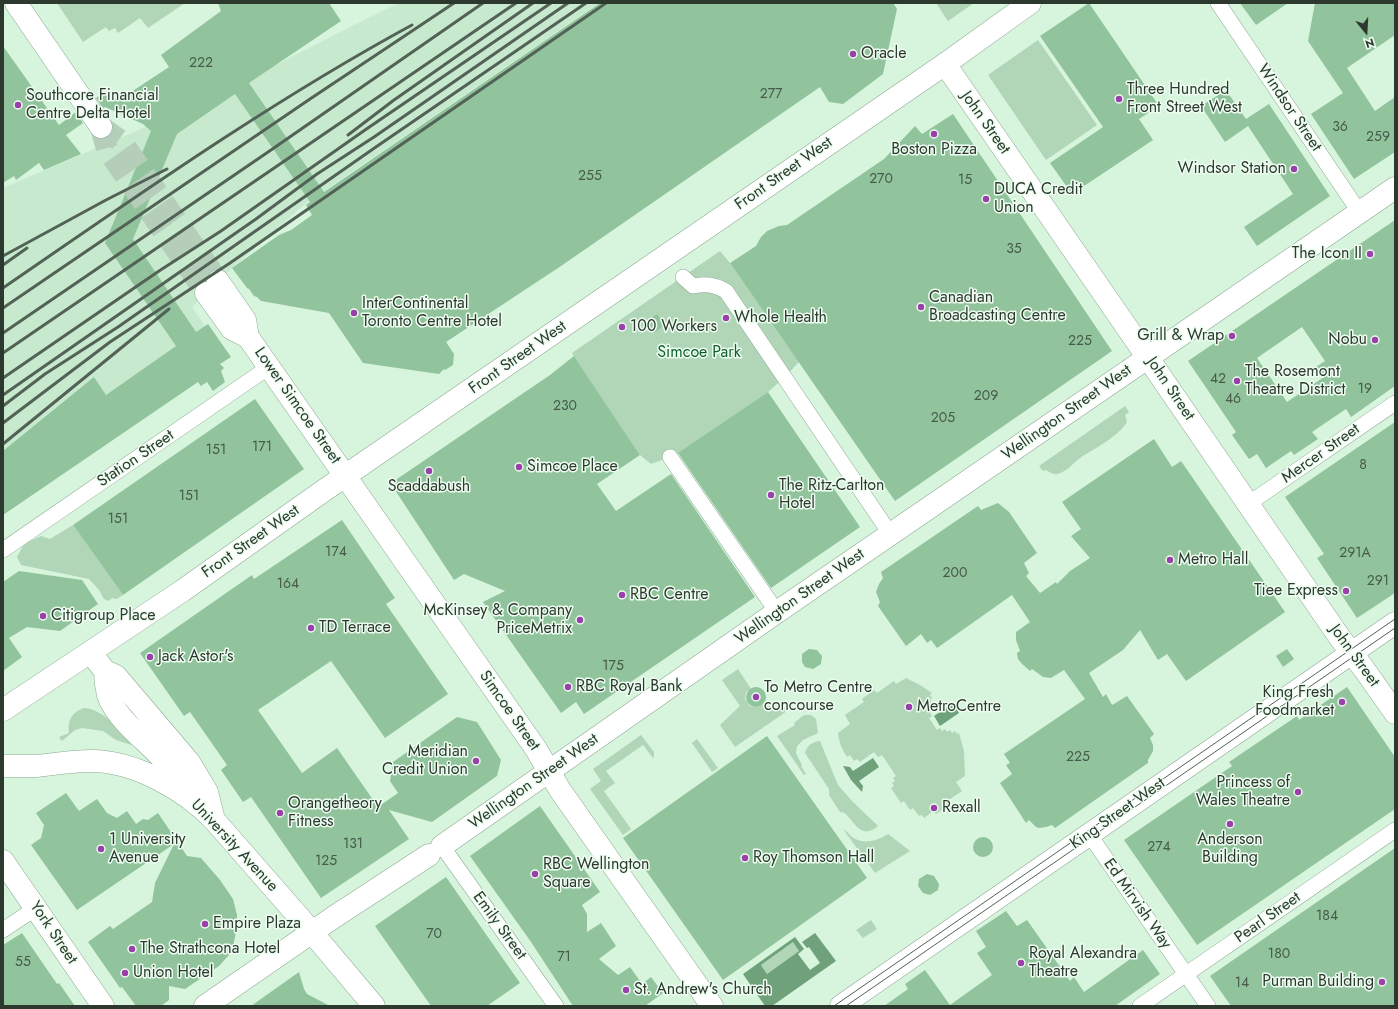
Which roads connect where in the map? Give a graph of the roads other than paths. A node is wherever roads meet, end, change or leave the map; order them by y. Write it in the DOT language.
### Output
graph roads {
  1 [pos="16,3"];
  2 [pos="1030,3"];
  3 [pos="1218,3"];
  4 [pos="945,64"];
  5 [pos="101,127"];
  6 [pos="1395,188"];
  7 [pos="1360,213"];
  8 [pos="683,277"];
  9 [pos="212,287"];
  10 [pos="1148,358"];
  11 [pos="269,367"];
  12 [pos="1395,403"];
  13 [pos="670,457"];
  14 [pos="345,476"];
  15 [pos="1248,504"];
  16 [pos="891,534"];
  17 [pos="3,550"];
  18 [pos="777,612"];
  19 [pos="1395,623"];
  20 [pos="90,652"];
  21 [pos="1352,653"];
  22 [pos="105,671"];
  23 [pos="3,710"];
  24 [pos="1395,713"];
  25 [pos="3,766"];
  26 [pos="549,772"];
  27 [pos="188,796"];
  28 [pos="215,821"];
  29 [pos="1395,830"];
  30 [pos="1089,834"];
  31 [pos="436,851"];
  32 [pos="3,861"];
  33 [pos="36,908"];
  34 [pos="3,930"];
  35 [pos="312,932"];
  36 [pos="1186,974"];
  37 [pos="552,1001"];
  38 [pos="103,1006"];
  39 [pos="205,1006"];
  40 [pos="374,1006"];
  41 [pos="712,1006"];
  42 [pos="841,1006"];
  43 [pos="1140,1006"];
  44 [pos="1208,1006"];
  1 -- 5 [label="main road"];
  2 -- 4 [label="main road, Front Street West"];
  3 -- 7 [label="street, Windsor Street"];
  4 -- 10 [label="main road, John Street"];
  4 -- 14 [label="main road, Front Street West"];
  6 -- 7 [label="main road, Wellington Street West"];
  7 -- 10 [label="main road, Wellington Street West"];
  8 -- 16 [label="street"];
  9 -- 11 [label="main road, Lower Simcoe Street"];
  10 -- 15 [label="main road, John Street"];
  10 -- 16 [label="main road, Wellington Street West"];
  11 -- 14 [label="main road, Lower Simcoe Street"];
  11 -- 17 [label="street, Station Street"];
  12 -- 15 [label="street, Mercer Street"];
  13 -- 18 [label="street"];
  14 -- 20 [label="main road, Front Street West"];
  14 -- 26 [label="main road, Simcoe Street"];
  15 -- 21 [label="main road, John Street"];
  16 -- 18 [label="main road, Wellington Street West"];
  18 -- 26 [label="main road, Wellington Street West"];
  19 -- 21 [label="main road, King Street West"];
  20 -- 22 [label="main road"];
  20 -- 23 [label="main road, Front Street West"];
  21 -- 24 [label="main road, John Street"];
  21 -- 30 [label="main road, King Street West"];
  22 -- 27 [label="main road"];
  22 -- 28 [label="main road"];
  25 -- 27 [label="main road, University Avenue"];
  26 -- 31 [label="main road, Wellington Street West"];
  26 -- 41 [label="main road, Simcoe Street"];
  27 -- 28 [label="main road, University Avenue"];
  28 -- 35 [label="main road, University Avenue"];
  29 -- 36 [label="street, Pearl Street"];
  30 -- 36 [label="street, Ed Mirvish Way"];
  30 -- 42 [label="main road, King Street West"];
  31 -- 35 [label="main road, Wellington Street West"];
  31 -- 37 [label="street, Emily Street"];
  32 -- 33 [label="main road, York Street"];
  33 -- 34 [label="street"];
  33 -- 38 [label="main road, York Street"];
  35 -- 39 [label="main road, Wellington Street West"];
  35 -- 40 [label="main road, University Avenue"];
  36 -- 43 [label="street, Pearl Street"];
  36 -- 44 [label="street, Ed Mirvish Way"];
}
